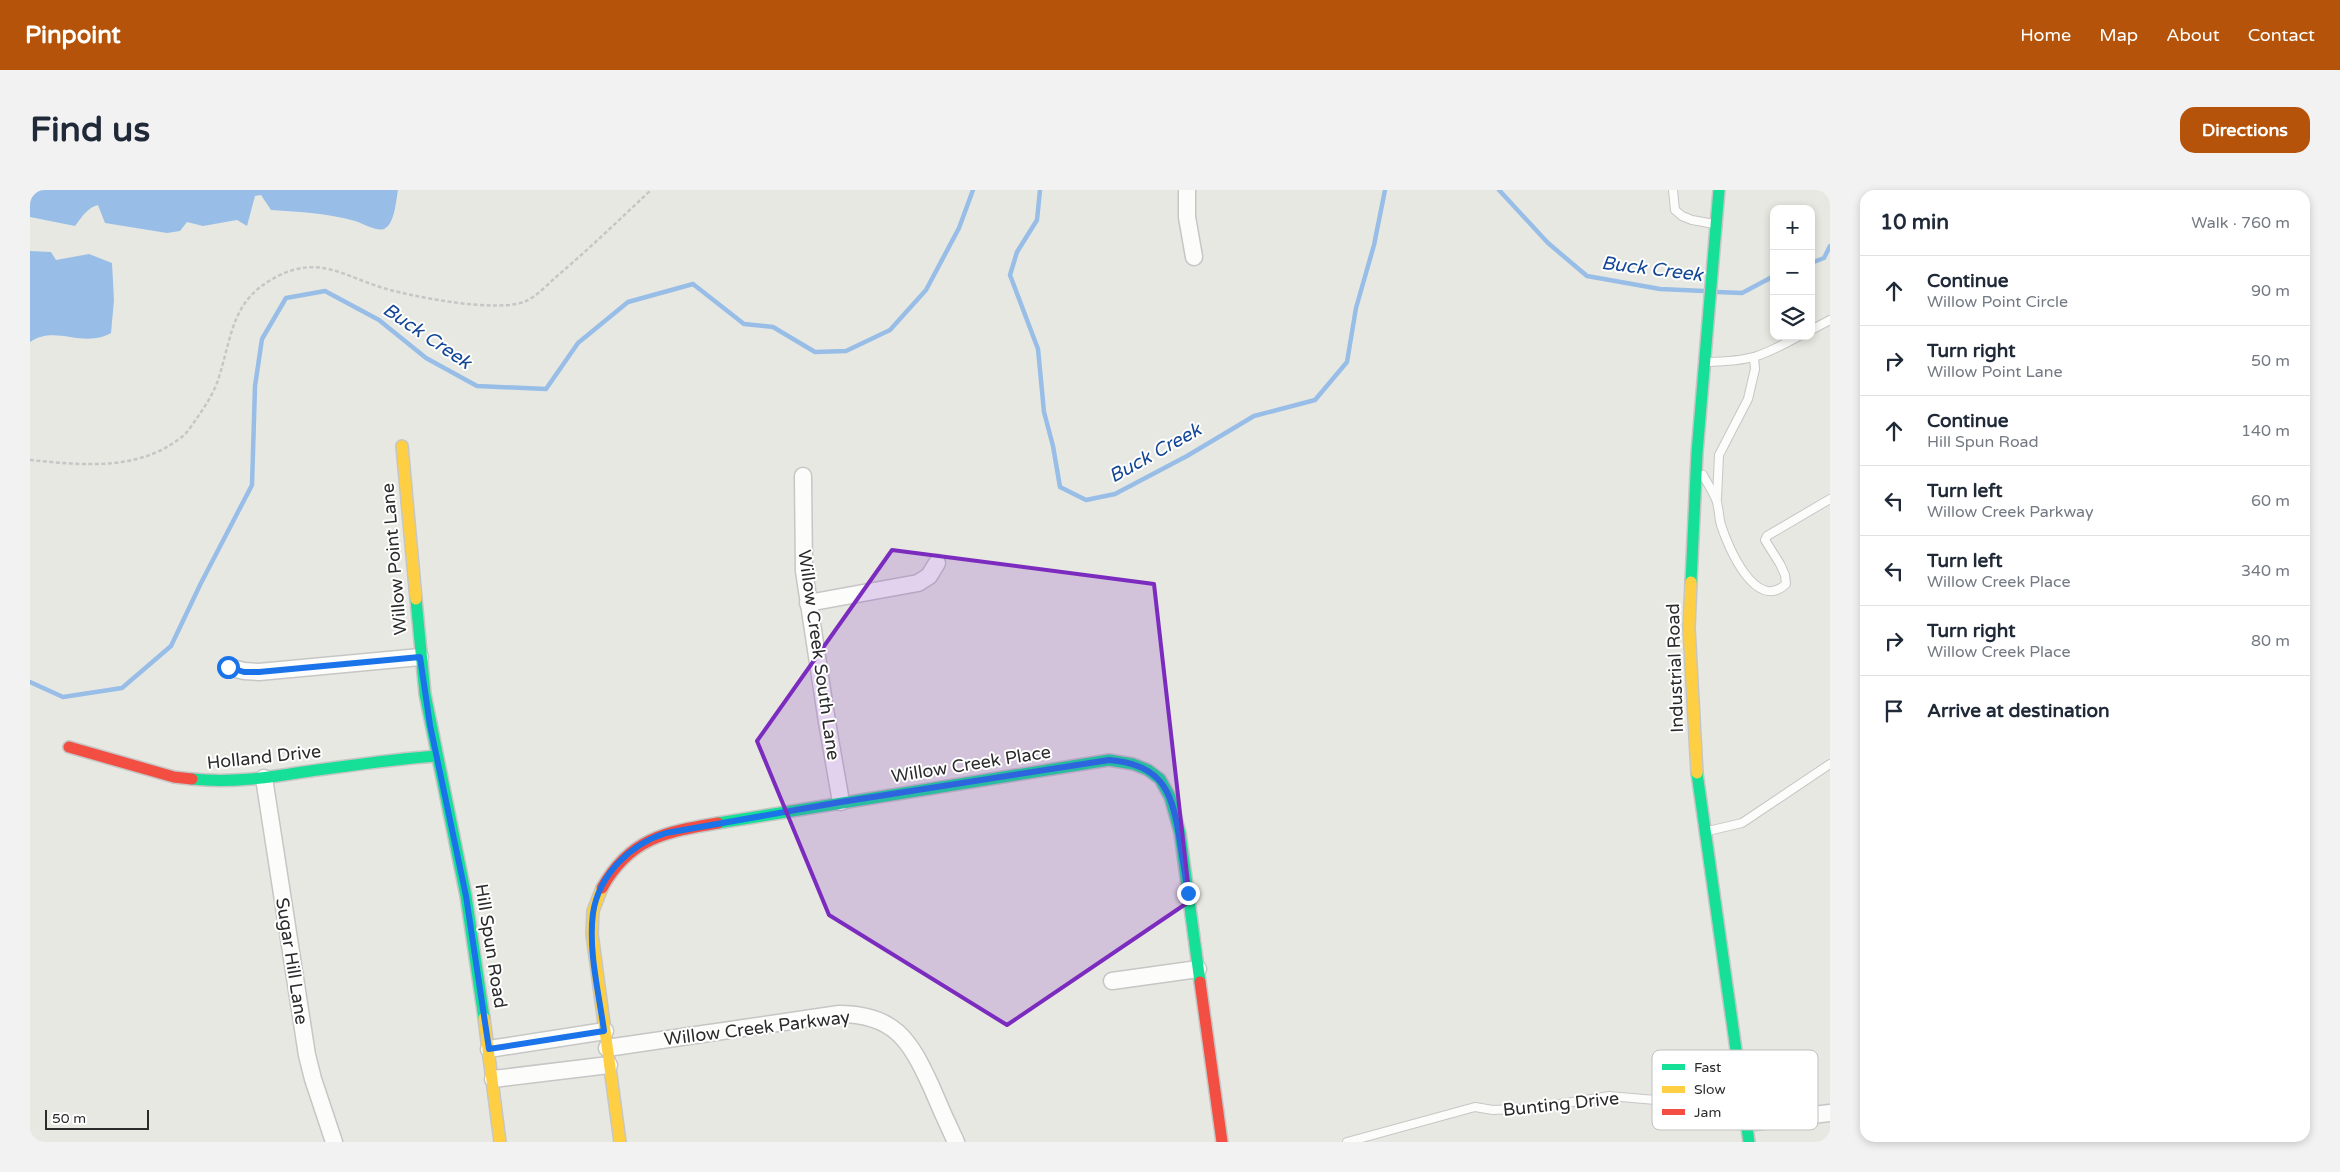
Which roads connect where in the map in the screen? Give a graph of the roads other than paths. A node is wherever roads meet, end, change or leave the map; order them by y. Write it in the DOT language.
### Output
graph roads {
  1 [pos="1187,190"];
  2 [pos="1673,190"];
  3 [pos="1719,190"];
  4 [pos="1716,224"];
  5 [pos="1194,257"];
  6 [pos="1830,320"];
  7 [pos="1815,328"];
  8 [pos="1792,340"];
  9 [pos="1754,358"];
  10 [pos="1705,362"];
  11 [pos="402,446"];
  12 [pos="1696,465"];
  13 [pos="803,476"];
  14 [pos="1830,500"];
  15 [pos="1717,501"];
  16 [pos="936,564"];
  17 [pos="808,603"];
  18 [pos="420,657"];
  19 [pos="228,667"];
  20 [pos="69,747"];
  21 [pos="437,756"];
  22 [pos="1830,764"];
  23 [pos="264,778"];
  24 [pos="841,802"];
  25 [pos="1706,831"];
  26 [pos="1198,969"];
  27 [pos="1112,981"];
  28 [pos="604,1031"];
  29 [pos="607,1048"];
  30 [pos="489,1049"];
  31 [pos="1736,1050"];
  32 [pos="609,1065"];
  33 [pos="493,1078"];
  34 [pos="1652,1100"];
  35 [pos="334,1142"];
  36 [pos="500,1142"];
  37 [pos="620,1142"];
  38 [pos="956,1142"];
  39 [pos="1222,1142"];
  40 [pos="1347,1142"];
  1 -- 5 [label="street"];
  2 -- 4 [label="lane"];
  3 -- 4 [label="street, Industrial Road"];
  4 -- 10 [label="street, Industrial Road"];
  6 -- 7 [label="lane"];
  8 -- 9 [label="lane"];
  9 -- 10 [label="lane"];
  9 -- 15 [label="lane"];
  10 -- 12 [label="street, Industrial Road"];
  11 -- 18 [label="street, Willow Point Lane"];
  12 -- 15 [label="lane"];
  12 -- 25 [label="street, Industrial Road"];
  13 -- 17 [label="street, Willow Creek South Lane"];
  14 -- 15 [label="lane"];
  16 -- 17 [label="street"];
  17 -- 24 [label="street, Willow Creek South Lane"];
  18 -- 19 [label="street"];
  18 -- 21 [label="street, Willow Point Lane"];
  20 -- 23 [label="street, Holland Drive"];
  21 -- 23 [label="street, Holland Drive"];
  21 -- 30 [label="street, Hill Spun Road"];
  22 -- 25 [label="lane"];
  23 -- 35 [label="street, Sugar Hill Lane"];
  24 -- 26 [label="street, Willow Creek Place"];
  24 -- 28 [label="street, Willow Creek Place"];
  25 -- 31 [label="street, Industrial Road"];
  26 -- 27 [label="street"];
  26 -- 39 [label="street, Willow Creek Place"];
  28 -- 29 [label="street, Willow Creek Place"];
  28 -- 30 [label="street"];
  29 -- 32 [label="street, Willow Creek Place"];
  29 -- 38 [label="street, Willow Creek Parkway"];
  30 -- 33 [label="street, Hill Spun Road"];
  32 -- 33 [label="street"];
  32 -- 37 [label="street, Willow Creek Place"];
  33 -- 36 [label="street, Hill Spun Road"];
  34 -- 40 [label="lane, Bunting Drive"];
}
